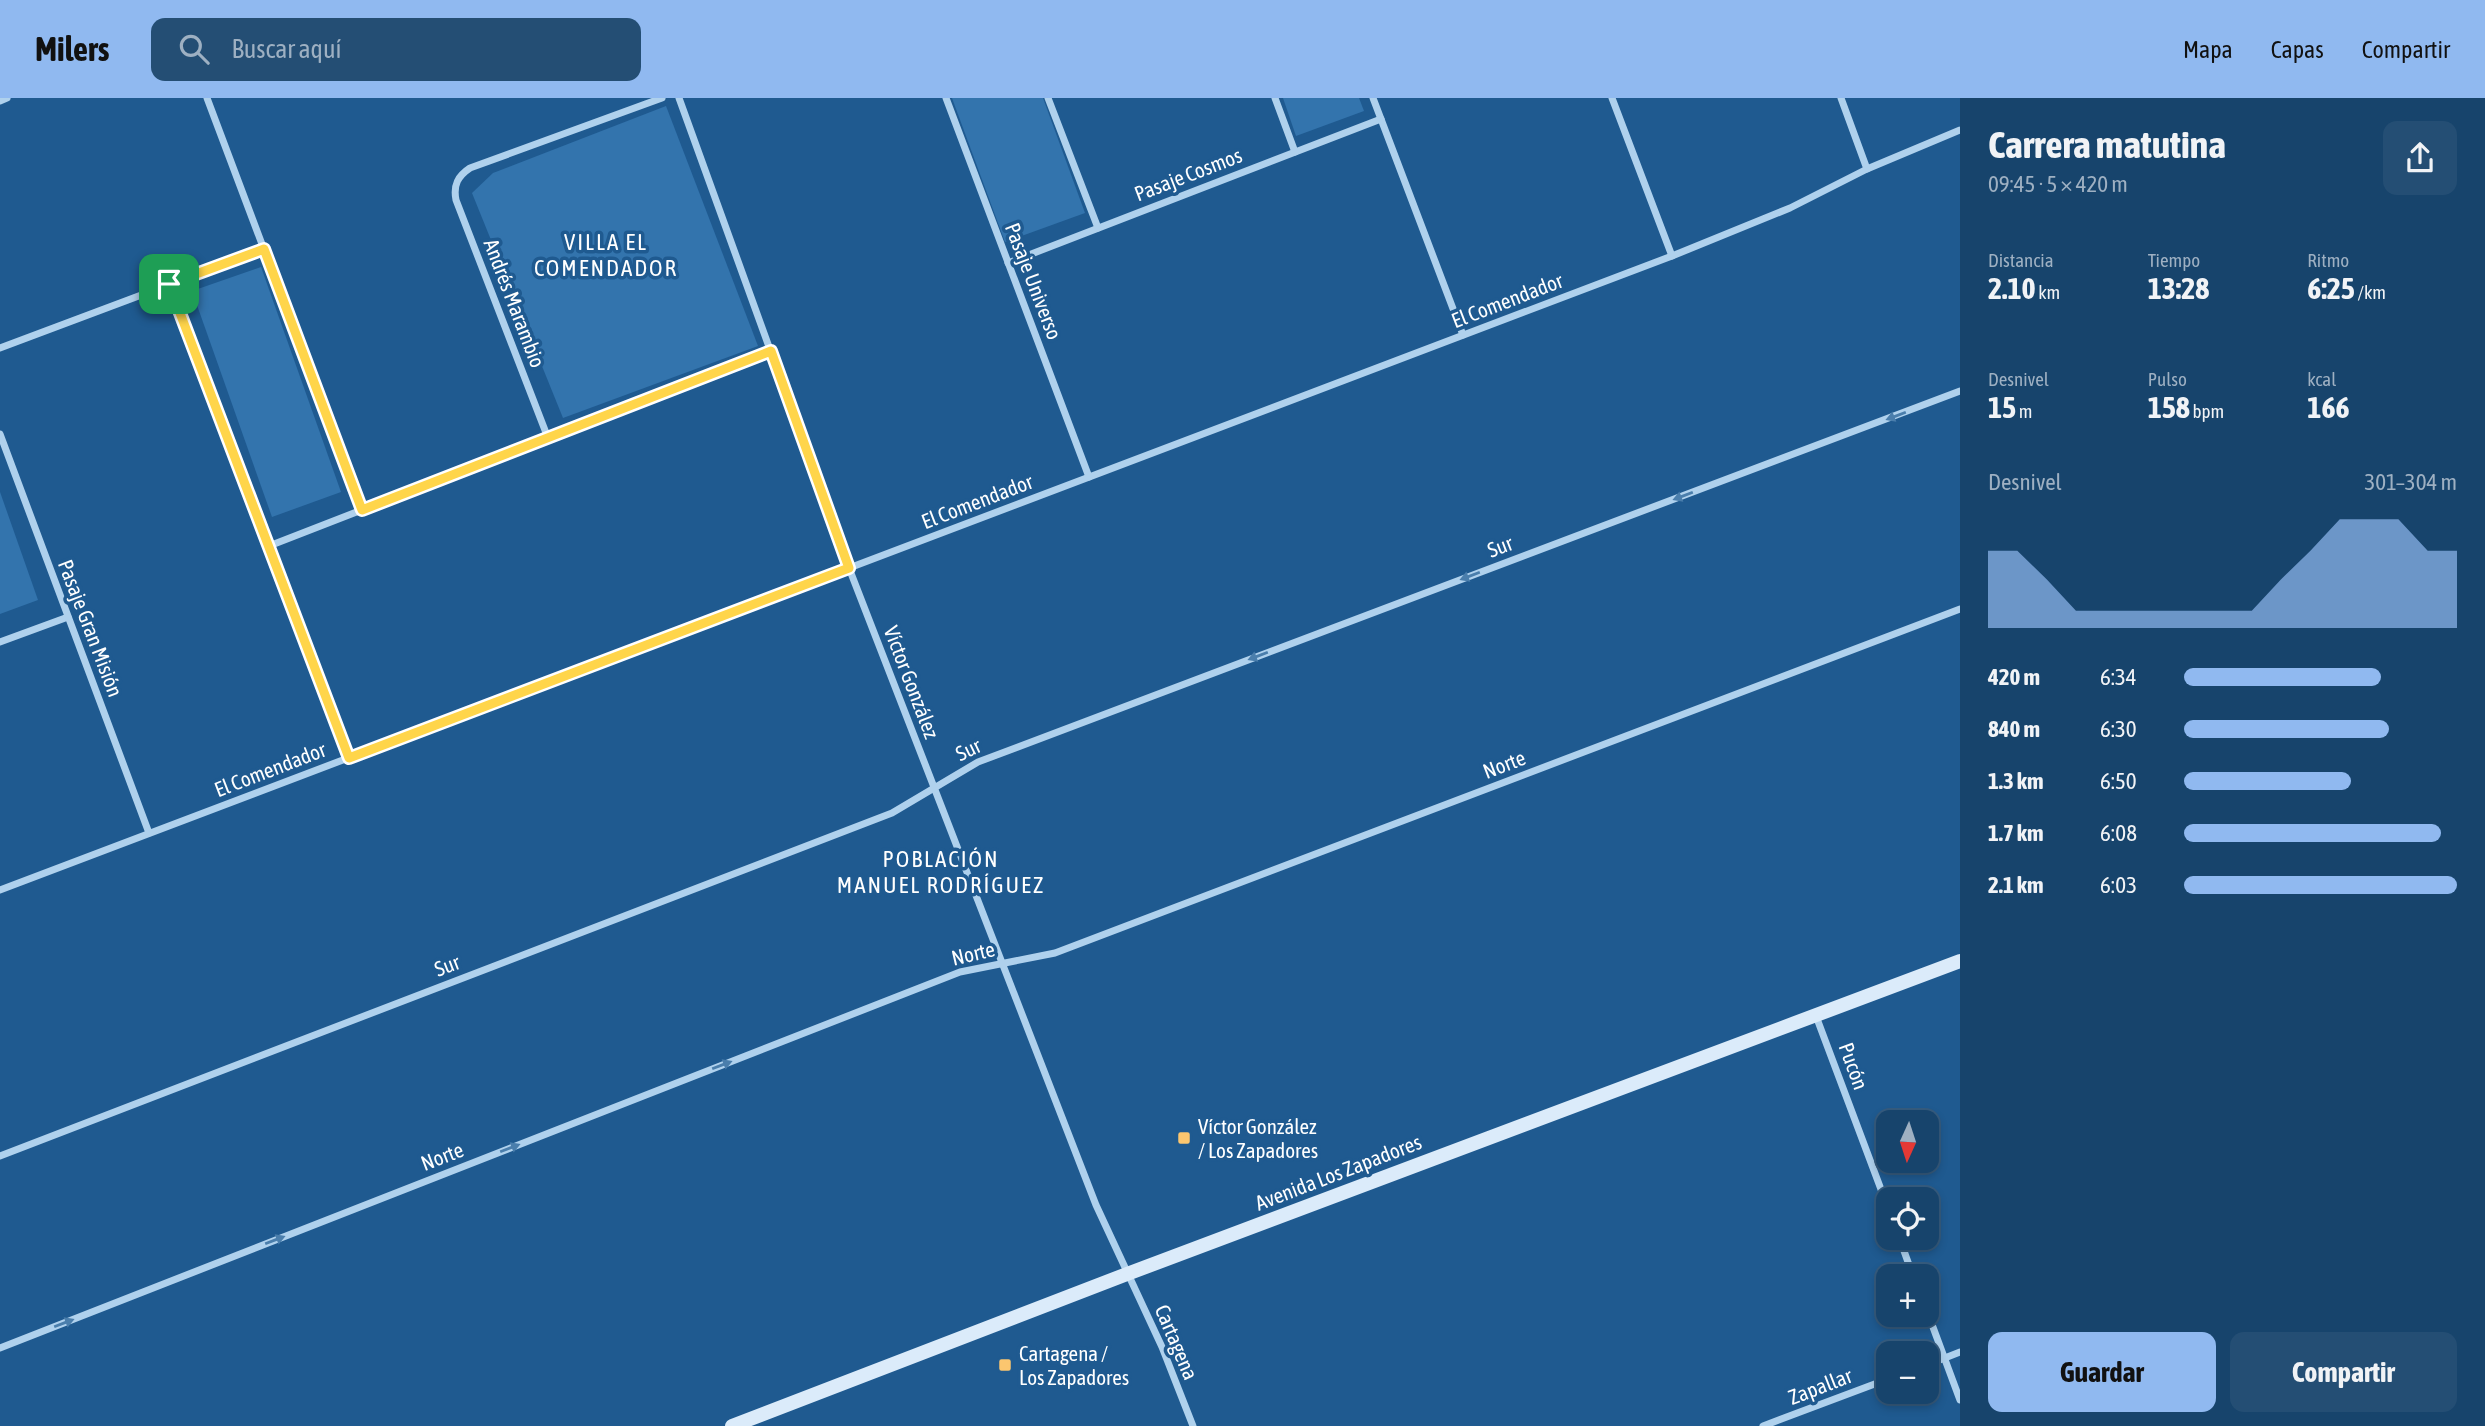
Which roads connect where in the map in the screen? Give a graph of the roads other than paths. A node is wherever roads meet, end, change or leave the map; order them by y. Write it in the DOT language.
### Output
graph roads {
  1 [pos="7,98"];
  2 [pos="207,98"];
  3 [pos="662,98"];
  4 [pos="679,98"];
  5 [pos="946,98"];
  6 [pos="1048,98"];
  7 [pos="1275,98"];
  8 [pos="1373,98"];
  9 [pos="1612,98"];
  10 [pos="1841,98"];
  11 [pos="0,101"];
  12 [pos="1381,119"];
  13 [pos="1960,130"];
  14 [pos="1295,152"];
  15 [pos="1867,169"];
  16 [pos="1098,228"];
  17 [pos="264,249"];
  18 [pos="1672,256"];
  19 [pos="1008,263"];
  20 [pos="169,284"];
  21 [pos="1463,335"];
  22 [pos="0,348"];
  23 [pos="771,351"];
  24 [pos="1960,391"];
  25 [pos="0,434"];
  26 [pos="548,438"];
  27 [pos="1089,477"];
  28 [pos="362,510"];
  29 [pos="269,546"];
  30 [pos="849,568"];
  31 [pos="1960,609"];
  32 [pos="68,617"];
  33 [pos="0,642"];
  34 [pos="349,758"];
  35 [pos="934,787"];
  36 [pos="149,834"];
  37 [pos="0,890"];
  38 [pos="1960,961"];
  39 [pos="1002,964"];
  40 [pos="1816,1015"];
  41 [pos="0,1156"];
  42 [pos="1880,1187"];
  43 [pos="1127,1274"];
  44 [pos="1933,1327"];
  45 [pos="0,1348"];
  46 [pos="1960,1352"];
  47 [pos="1944,1358"];
  48 [pos="1939,1360"];
  49 [pos="1876,1384"];
  50 [pos="1960,1400"];
  51 [pos="732,1426"];
  52 [pos="1193,1426"];
  53 [pos="1763,1426"];
  1 -- 11 [label="street"];
  2 -- 17 [label="street"];
  3 -- 26 [label="street, Andrés Marambio"];
  4 -- 23 [label="street, Víctor González"];
  5 -- 19 [label="street, Pasaje Universo"];
  6 -- 16 [label="street"];
  7 -- 14 [label="street"];
  8 -- 12 [label="street"];
  9 -- 18 [label="street"];
  10 -- 15 [label="street"];
  12 -- 14 [label="street, Pasaje Cosmos"];
  12 -- 21 [label="street"];
  13 -- 15 [label="street, El Comendador"];
  14 -- 16 [label="street, Pasaje Cosmos"];
  15 -- 18 [label="street, El Comendador"];
  16 -- 19 [label="street, Pasaje Cosmos"];
  17 -- 20 [label="street"];
  17 -- 28 [label="street"];
  18 -- 21 [label="street, El Comendador"];
  19 -- 27 [label="street, Pasaje Universo"];
  20 -- 22 [label="street"];
  20 -- 29 [label="street"];
  21 -- 27 [label="street, El Comendador"];
  23 -- 26 [label="street"];
  23 -- 30 [label="street, Víctor González"];
  24 -- 35 [label="street, Sur, one-way"];
  25 -- 32 [label="street, Pasaje Gran Misión"];
  26 -- 28 [label="street"];
  27 -- 30 [label="street, El Comendador"];
  28 -- 29 [label="street"];
  29 -- 34 [label="street"];
  30 -- 34 [label="street, El Comendador"];
  30 -- 35 [label="street, Víctor González"];
  31 -- 39 [label="street, Norte"];
  32 -- 33 [label="street"];
  32 -- 36 [label="street, Pasaje Gran Misión"];
  34 -- 36 [label="street, El Comendador"];
  35 -- 39 [label="street, Víctor González"];
  35 -- 41 [label="street, Sur"];
  36 -- 37 [label="street, El Comendador"];
  38 -- 40 [label="main road, Avenida Los Zapadores"];
  39 -- 43 [label="street, Víctor González"];
  45 -- 39 [label="street, Norte, one-way"];
  40 -- 42 [label="street, Pucón"];
  40 -- 43 [label="main road, Avenida Los Zapadores"];
  43 -- 51 [label="main road, Avenida Los Zapadores"];
  43 -- 52 [label="street, Cartagena"];
  44 -- 47 [label="street"];
  46 -- 47 [label="street"];
  47 -- 48 [label="street"];
  47 -- 50 [label="street"];
  49 -- 53 [label="street, Zapallar"];
}
